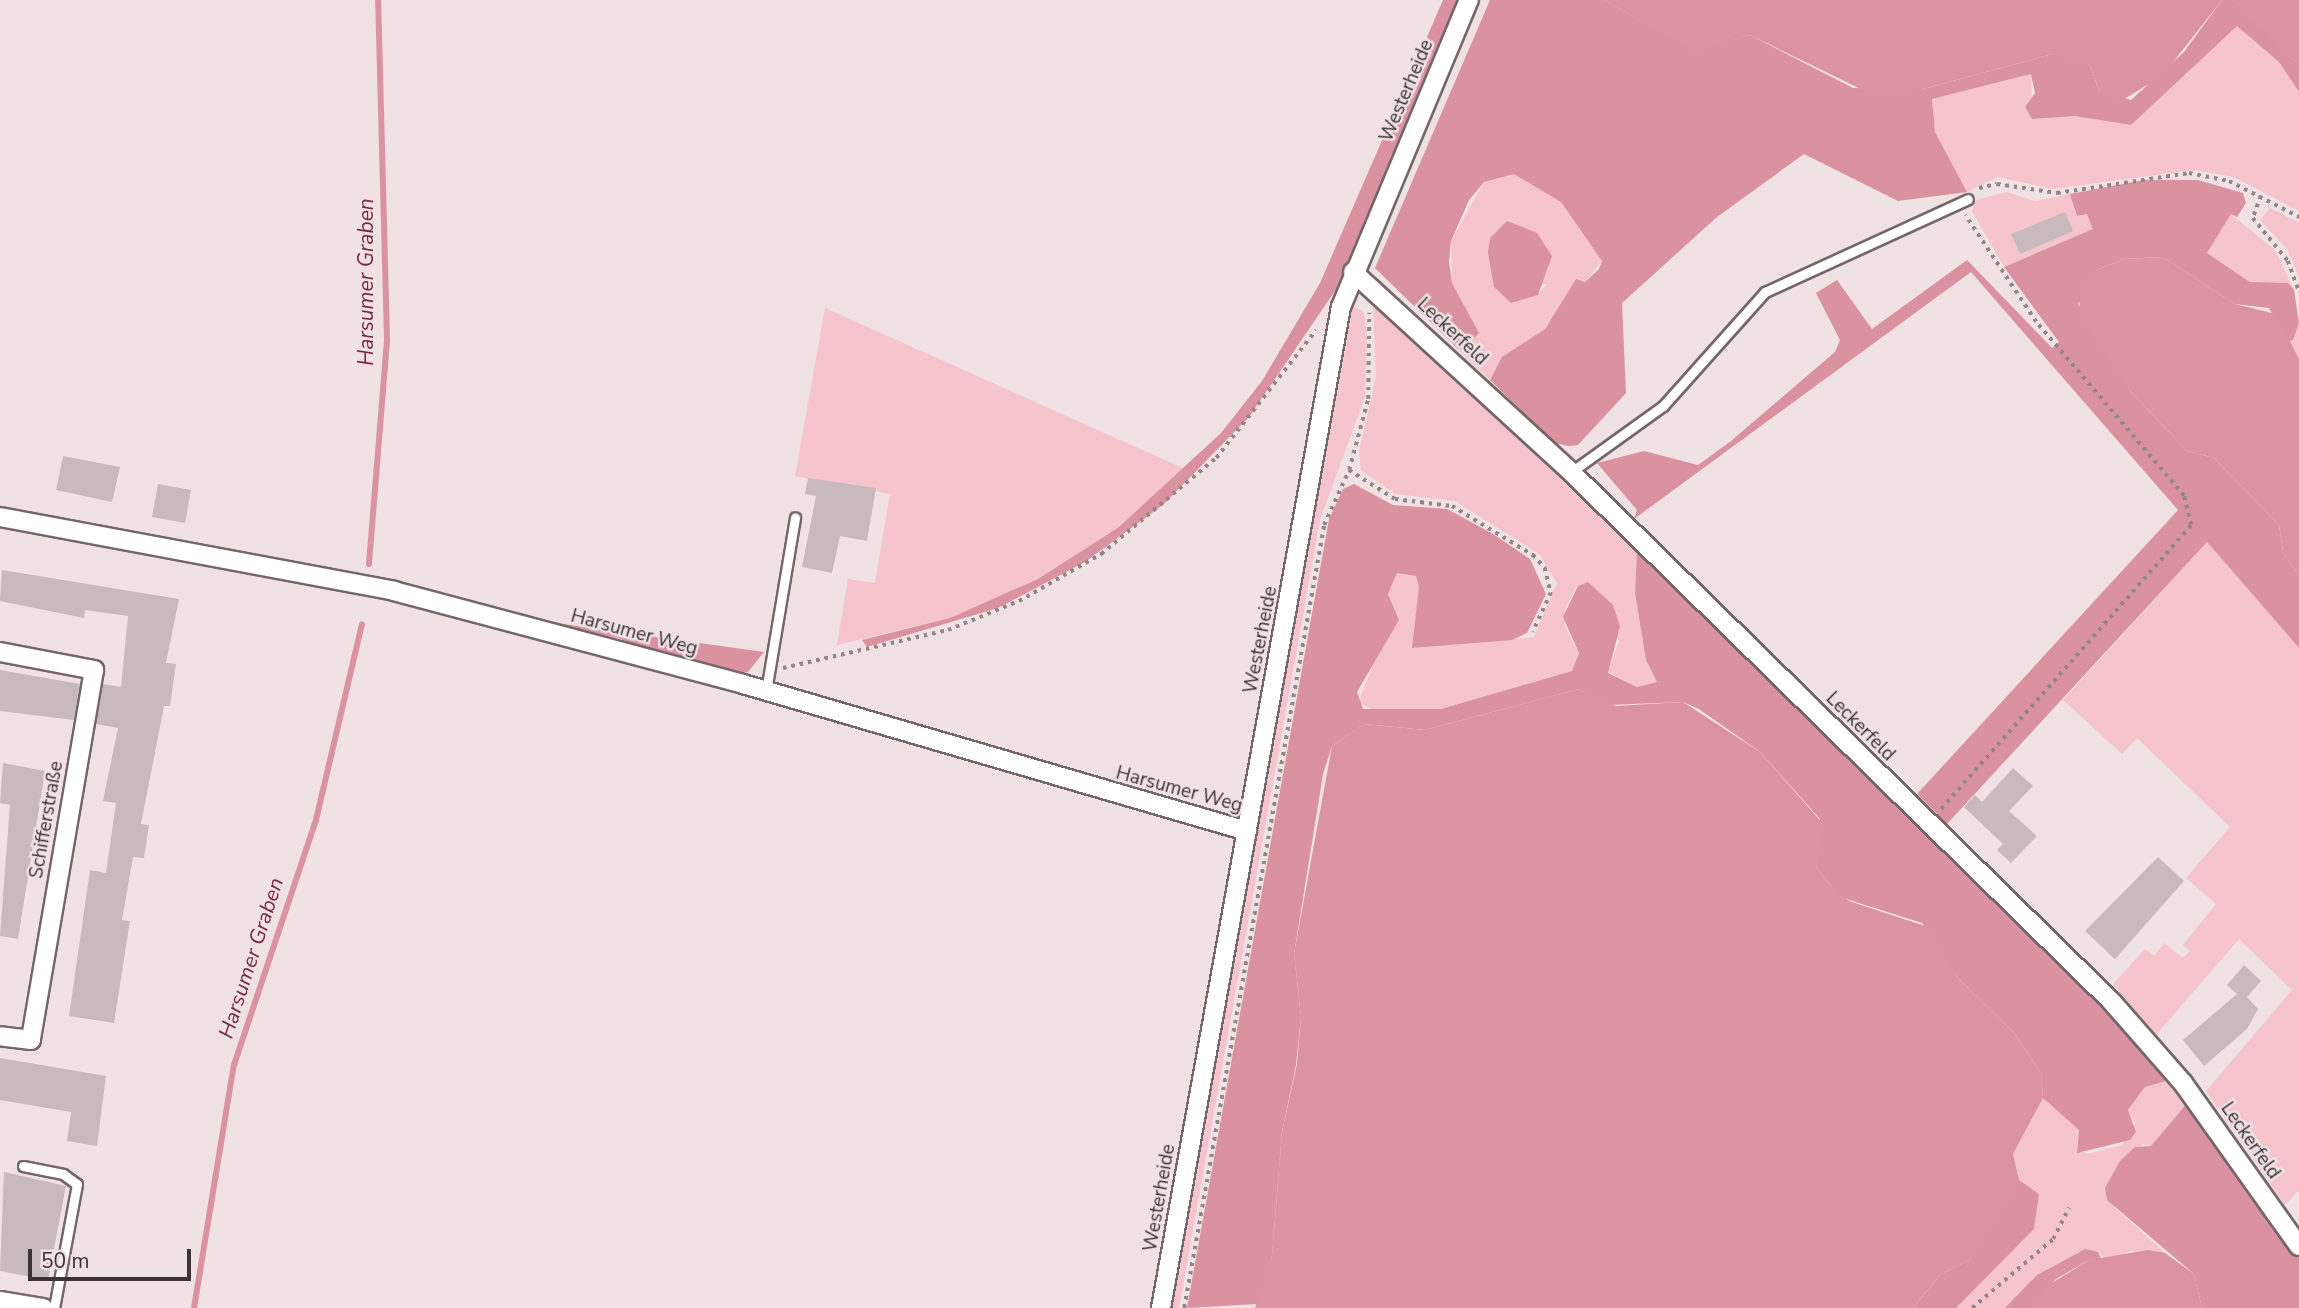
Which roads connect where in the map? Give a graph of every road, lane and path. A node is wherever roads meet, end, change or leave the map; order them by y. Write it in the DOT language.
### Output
graph roads {
  1 [pos="1469,0"];
  2 [pos="2261,196"];
  3 [pos="1968,200"];
  4 [pos="2299,217"];
  5 [pos="1353,272"];
  6 [pos="1372,285"];
  7 [pos="2299,291"];
  8 [pos="1341,307"];
  9 [pos="1349,470"];
  10 [pos="1571,472"];
  11 [pos="0,517"];
  12 [pos="795,517"];
  13 [pos="1533,632"];
  14 [pos="0,652"];
  15 [pos="767,671"];
  16 [pos="766,691"];
  17 [pos="1928,823"];
  18 [pos="1247,831"];
  19 [pos="0,1036"];
  20 [pos="23,1166"];
  21 [pos="2068,1208"];
  22 [pos="2299,1246"];
  23 [pos="0,1301"];
  24 [pos="43,1308"];
  25 [pos="54,1308"];
  26 [pos="1161,1308"];
  27 [pos="1184,1308"];
  28 [pos="1972,1308"];
  1 -- 5 [label="street, Westerheide"];
  2 -- 3 [label="path"];
  2 -- 4 [label="path"];
  2 -- 7 [label="path"];
  3 -- 10 [label="lane"];
  3 -- 17 [label="path"];
  5 -- 6 [label="street, Leckerfeld"];
  5 -- 8 [label="street, Westerheide"];
  6 -- 9 [label="path"];
  6 -- 10 [label="street, Leckerfeld"];
  8 -- 15 [label="path"];
  8 -- 18 [label="street, Westerheide"];
  9 -- 13 [label="path"];
  9 -- 27 [label="path"];
  10 -- 17 [label="street, Leckerfeld"];
  11 -- 16 [label="street, Harsumer Weg"];
  12 -- 15 [label="lane"];
  14 -- 19 [label="street, Schifferstraße"];
  15 -- 16 [label="lane"];
  16 -- 18 [label="street, Harsumer Weg"];
  17 -- 22 [label="street, Leckerfeld"];
  18 -- 26 [label="street, Westerheide"];
  20 -- 25 [label="lane"];
  21 -- 28 [label="path"];
  23 -- 24 [label="street"];
}
